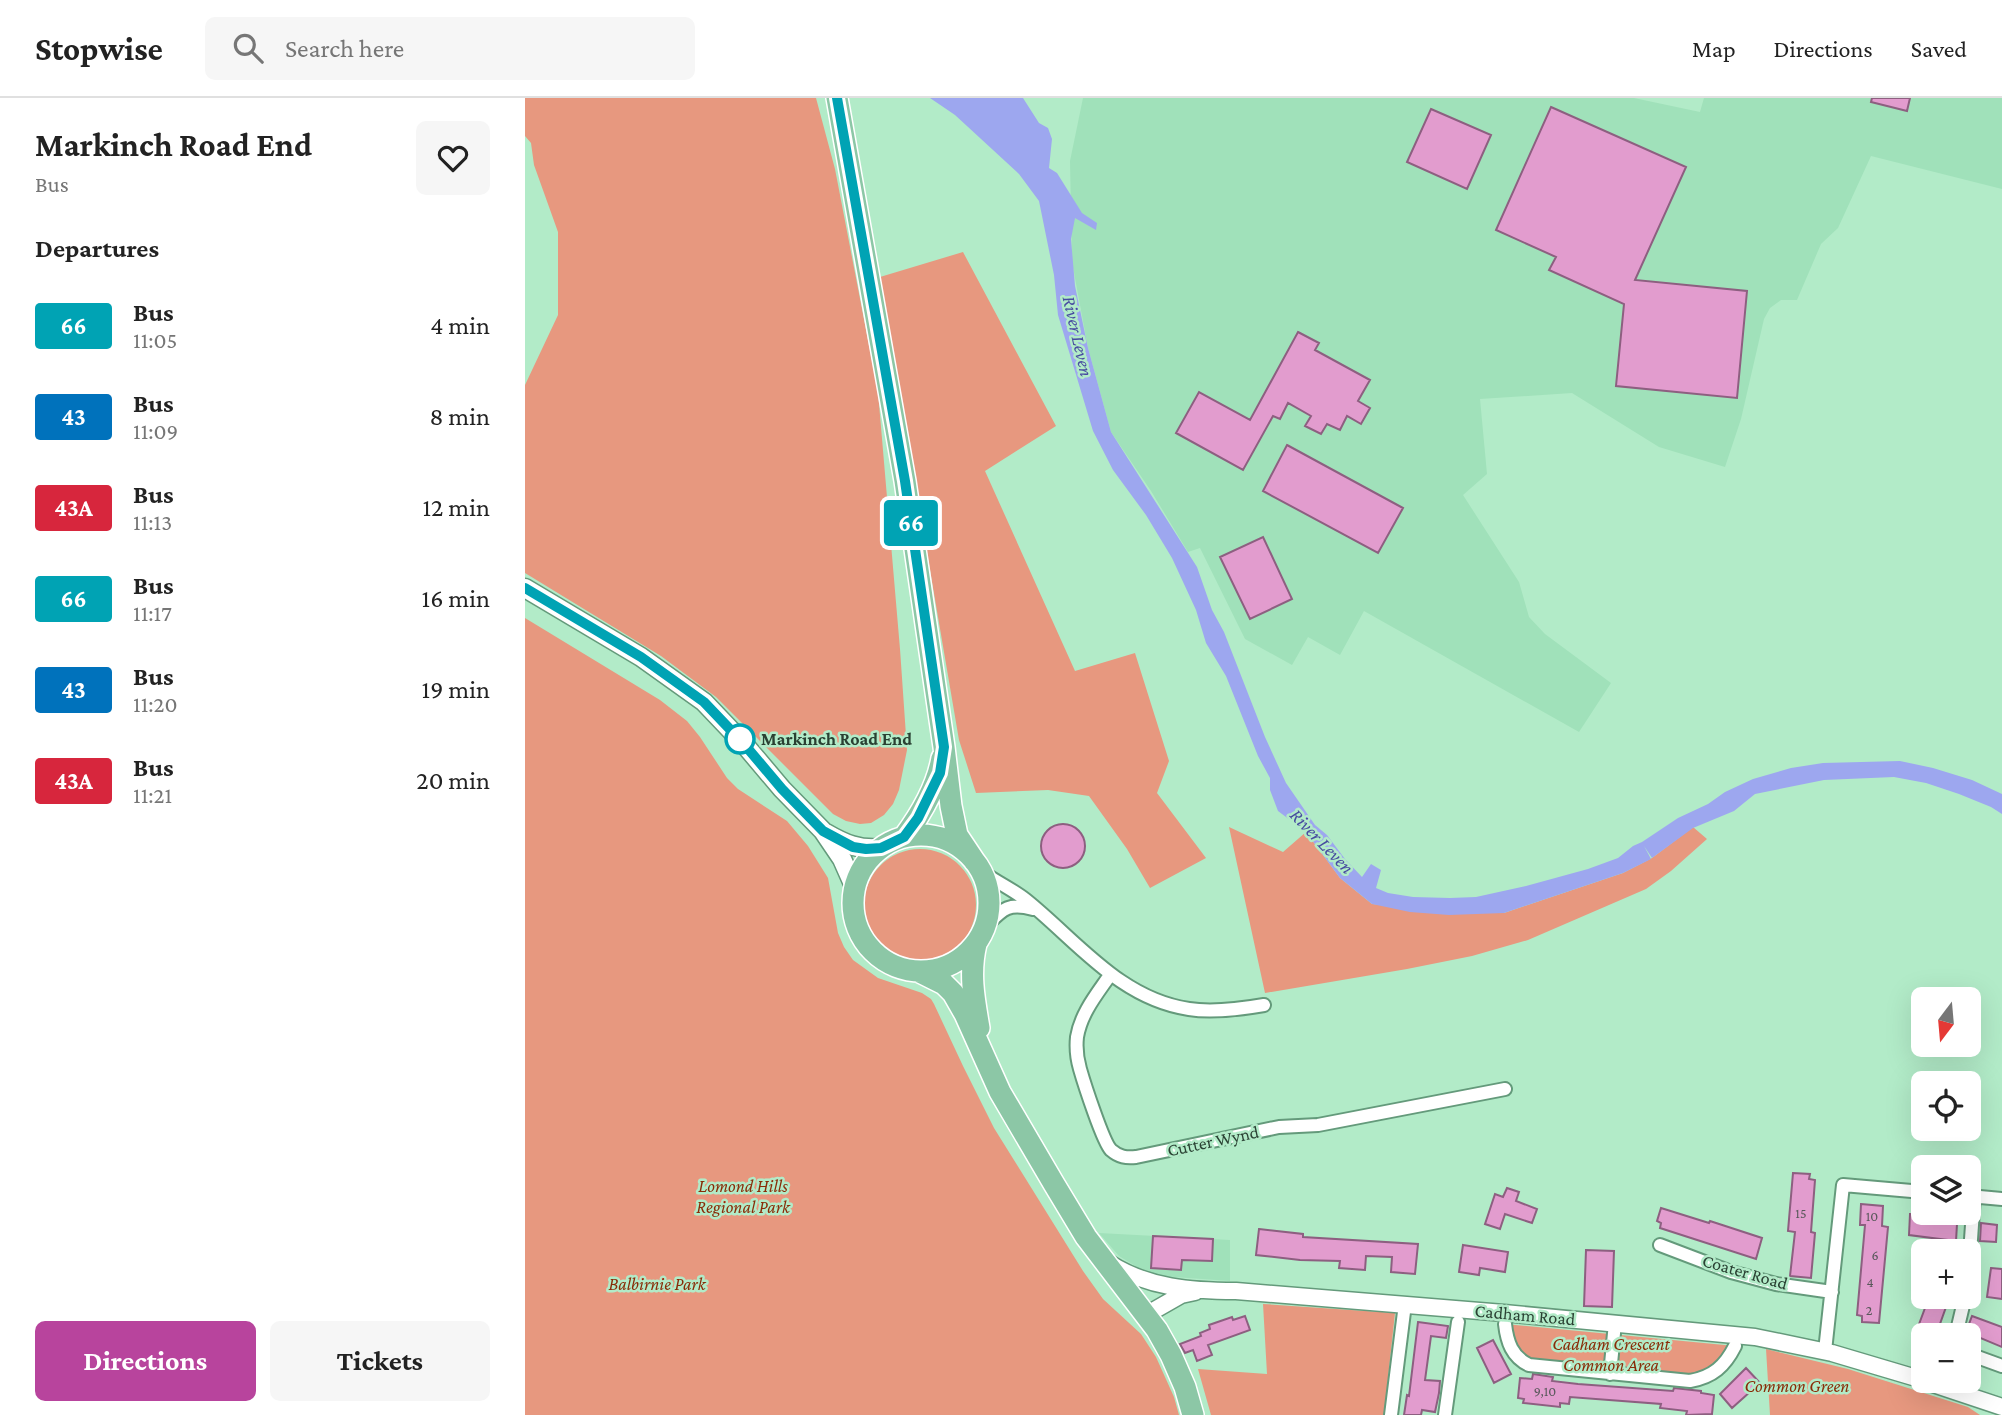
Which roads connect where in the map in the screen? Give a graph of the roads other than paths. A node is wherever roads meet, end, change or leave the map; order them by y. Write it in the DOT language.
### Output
graph roads {
  1 [pos="839,106"];
  2 [pos="525,588"];
  3 [pos="944,747"];
  4 [pos="823,831"];
  5 [pos="904,837"];
  6 [pos="881,848"];
  7 [pos="978,867"];
  8 [pos="854,886"];
  9 [pos="1037,910"];
  10 [pos="980,936"];
  11 [pos="920,972"];
  12 [pos="1110,975"];
  13 [pos="1264,1005"];
  14 [pos="984,1056"];
  15 [pos="1504,1089"];
  16 [pos="1911,1191"];
  17 [pos="1981,1197"];
  18 [pos="2002,1199"];
  19 [pos="1660,1245"];
  20 [pos="1104,1259"];
  21 [pos="1205,1291"];
  22 [pos="1832,1292"];
  23 [pos="1405,1304"];
  24 [pos="1146,1315"];
  25 [pos="1458,1322"];
  26 [pos="1615,1323"];
  27 [pos="1505,1324"];
  28 [pos="1735,1346"];
  29 [pos="1825,1351"];
  30 [pos="1981,1358"];
  31 [pos="2002,1366"];
  32 [pos="1610,1374"];
  33 [pos="1911,1377"];
  34 [pos="1960,1393"];
  35 [pos="2002,1407"];
  36 [pos="1193,1415"];
  37 [pos="1391,1415"];
  38 [pos="1445,1415"];
  1 -- 3 [label="highway"];
  2 -- 4 [label="main road"];
  3 -- 5 [label="highway"];
  3 -- 7 [label="highway"];
  4 -- 6 [label="main road"];
  4 -- 8 [label="main road"];
  5 -- 6 [label="highway"];
  5 -- 7 [label="highway"];
  6 -- 8 [label="highway"];
  7 -- 9 [label="street"];
  7 -- 10 [label="highway"];
  8 -- 11 [label="highway"];
  9 -- 10 [label="street"];
  9 -- 12 [label="street"];
  10 -- 11 [label="highway"];
  10 -- 14 [label="highway"];
  11 -- 14 [label="highway"];
  12 -- 13 [label="street"];
  12 -- 15 [label="street, Cutter Wynd"];
  14 -- 20 [label="highway"];
  16 -- 22 [label="street"];
  17 -- 18 [label="street"];
  19 -- 22 [label="street, Coater Road"];
  20 -- 21 [label="street, Cadham Road"];
  20 -- 24 [label="highway"];
  21 -- 23 [label="street, Cadham Road"];
  21 -- 24 [label="street, Cadham Road"];
  22 -- 29 [label="street"];
  23 -- 26 [label="street, Cadham Road"];
  23 -- 37 [label="street"];
  24 -- 36 [label="highway"];
  25 -- 38 [label="street"];
  26 -- 29 [label="street, Cadham Road"];
  26 -- 32 [label="street"];
  27 -- 32 [label="street"];
  28 -- 32 [label="street"];
  29 -- 33 [label="street, Cadham Road"];
  30 -- 31 [label="street"];
  34 -- 35 [label="street, Cadham Road"];
}
